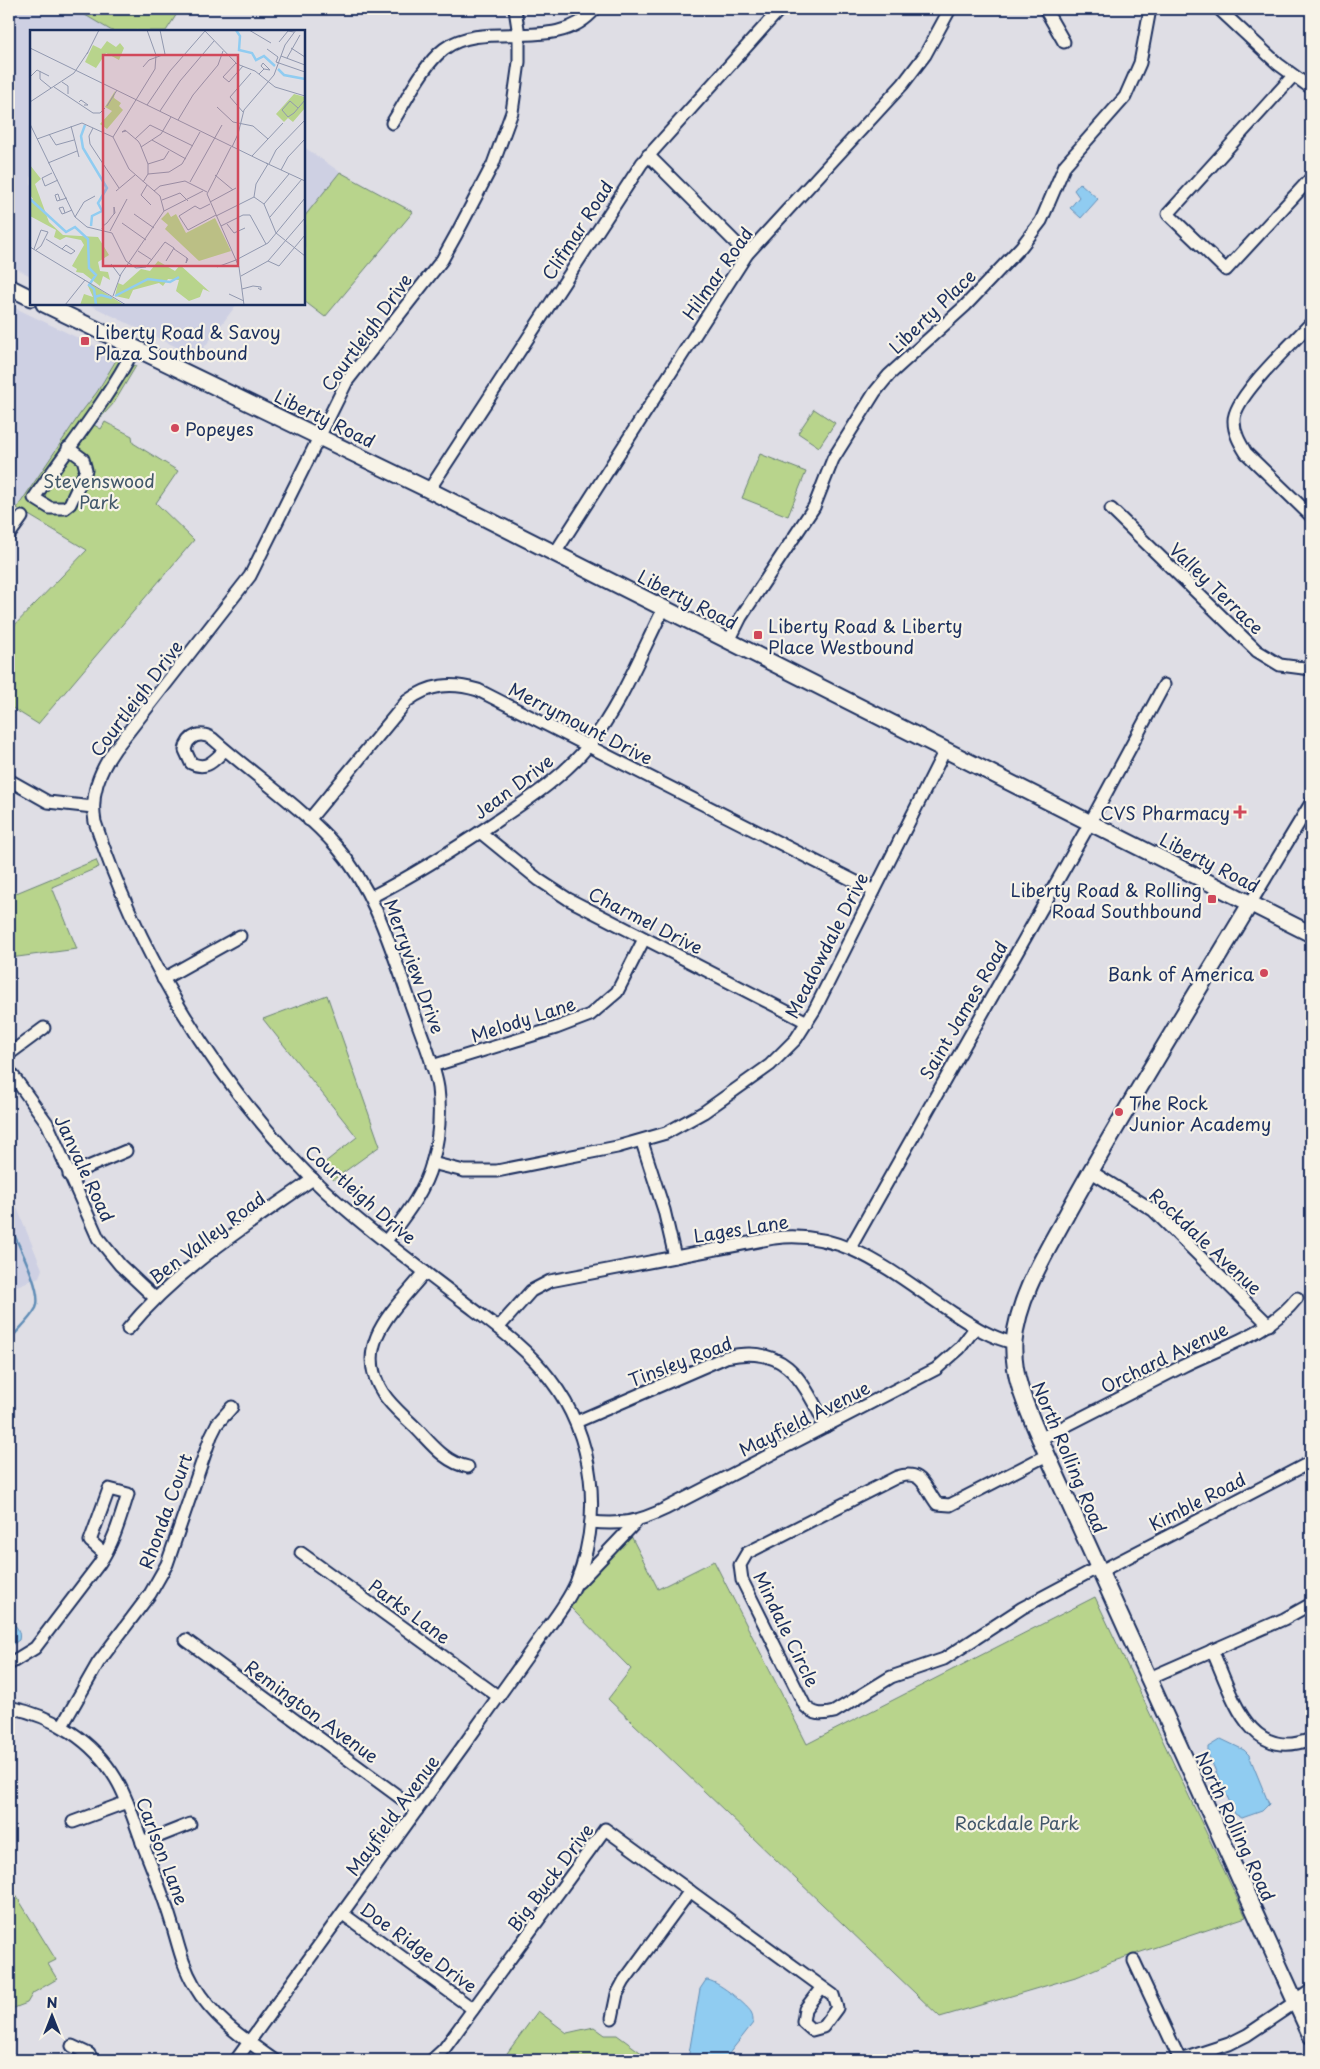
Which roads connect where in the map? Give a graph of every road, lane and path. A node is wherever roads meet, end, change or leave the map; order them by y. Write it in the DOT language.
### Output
graph roads {
  1 [pos="515,9"];
  2 [pos="595,9"];
  3 [pos="780,9"];
  4 [pos="950,9"];
  5 [pos="1045,9"];
  6 [pos="1150,9"];
  7 [pos="1219,9"];
  8 [pos="519,35"];
  9 [pos="1064,42"];
  10 [pos="1293,76"];
  11 [pos="1311,88"];
  12 [pos="392,124"];
  13 [pos="648,154"];
  14 [pos="1311,178"];
  15 [pos="747,254"];
  16 [pos="9,287"];
  17 [pos="30,298"];
  18 [pos="46,305"];
  19 [pos="1311,323"];
  20 [pos="135,348"];
  21 [pos="318,436"];
  22 [pos="68,448"];
  23 [pos="429,490"];
  24 [pos="1111,509"];
  25 [pos="1311,516"];
  26 [pos="22,517"];
  27 [pos="9,535"];
  28 [pos="555,553"];
  29 [pos="664,608"];
  30 [pos="730,641"];
  31 [pos="1311,669"];
  32 [pos="1164,685"];
  33 [pos="588,745"];
  34 [pos="225,750"];
  35 [pos="946,750"];
  36 [pos="9,780"];
  37 [pos="1311,803"];
  38 [pos="93,808"];
  39 [pos="308,820"];
  40 [pos="1090,823"];
  41 [pos="480,832"];
  42 [pos="874,891"];
  43 [pos="371,897"];
  44 [pos="1250,904"];
  45 [pos="1311,934"];
  46 [pos="240,936"];
  47 [pos="644,939"];
  48 [pos="163,979"];
  49 [pos="807,1022"];
  50 [pos="44,1028"];
  51 [pos="9,1054"];
  52 [pos="432,1066"];
  53 [pos="9,1070"];
  54 [pos="642,1142"];
  55 [pos="126,1151"];
  56 [pos="432,1163"];
  57 [pos="1090,1171"];
  58 [pos="69,1175"];
  59 [pos="312,1179"];
  60 [pos="386,1241"];
  61 [pos="850,1248"];
  62 [pos="675,1257"];
  63 [pos="426,1272"];
  64 [pos="155,1298"];
  65 [pos="1297,1298"];
  66 [pos="1269,1325"];
  67 [pos="498,1328"];
  68 [pos="975,1328"];
  69 [pos="128,1329"];
  70 [pos="1014,1343"];
  71 [pos="232,1407"];
  72 [pos="576,1422"];
  73 [pos="826,1426"];
  74 [pos="1040,1439"];
  75 [pos="1047,1455"];
  76 [pos="1311,1462"];
  77 [pos="468,1467"];
  78 [pos="592,1522"];
  79 [pos="636,1522"];
  80 [pos="301,1553"];
  81 [pos="106,1554"];
  82 [pos="1098,1570"];
  83 [pos="574,1587"];
  84 [pos="1311,1604"];
  85 [pos="186,1640"];
  86 [pos="1212,1650"];
  87 [pos="9,1664"];
  88 [pos="1147,1679"];
  89 [pos="499,1697"];
  90 [pos="9,1707"];
  91 [pos="62,1726"];
  92 [pos="1311,1739"];
  93 [pos="127,1802"];
  94 [pos="417,1810"];
  95 [pos="73,1822"];
  96 [pos="190,1824"];
  97 [pos="142,1843"];
  98 [pos="690,1891"];
  99 [pos="343,1914"];
  100 [pos="1134,1961"];
  101 [pos="822,1987"];
  102 [pos="1311,1992"];
  103 [pos="1296,2002"];
  104 [pos="473,2009"];
  105 [pos="612,2018"];
  106 [pos="1311,2036"];
  107 [pos="249,2043"];
  108 [pos="72,2046"];
  109 [pos="93,2060"];
  110 [pos="236,2060"];
  111 [pos="274,2060"];
  112 [pos="432,2060"];
  113 [pos="1180,2060"];
  1 -- 8 [label="street, Courtleigh Drive"];
  2 -- 8 [label="street"];
  3 -- 13 [label="street, Clifmar Road"];
  4 -- 15 [label="street, Hilmar Road"];
  5 -- 9 [label="street"];
  6 -- 30 [label="street, Liberty Place"];
  7 -- 10 [label="street"];
  8 -- 12 [label="street"];
  8 -- 21 [label="street, Courtleigh Drive"];
  10 -- 11 [label="street"];
  10 -- 14 [label="street"];
  13 -- 15 [label="street"];
  13 -- 23 [label="street, Clifmar Road"];
  15 -- 28 [label="street, Hilmar Road"];
  16 -- 17 [label="main road"];
  18 -- 20 [label="main road, Liberty Road"];
  19 -- 25 [label="street"];
  20 -- 21 [label="main road, Liberty Road"];
  20 -- 22 [label="street"];
  21 -- 23 [label="main road, Liberty Road"];
  21 -- 38 [label="street, Courtleigh Drive"];
  22 -- 22 [label="street"];
  23 -- 28 [label="main road, Liberty Road"];
  24 -- 31 [label="street, Valley Terrace"];
  26 -- 27 [label="street"];
  28 -- 29 [label="main road, Liberty Road"];
  29 -- 30 [label="main road, Liberty Road"];
  29 -- 33 [label="street, Jean Drive"];
  30 -- 35 [label="main road, Liberty Road"];
  32 -- 40 [label="street, Saint James Road"];
  33 -- 39 [label="street, Merrymount Drive"];
  33 -- 41 [label="street, Jean Drive"];
  33 -- 42 [label="street, Merrymount Drive"];
  34 -- 39 [label="street, Merryview Drive"];
  35 -- 40 [label="main road, Liberty Road"];
  35 -- 42 [label="street, Meadowdale Drive"];
  36 -- 38 [label="street"];
  37 -- 44 [label="street, North Rolling Road"];
  38 -- 48 [label="street, Courtleigh Drive"];
  39 -- 43 [label="street, Merryview Drive"];
  40 -- 44 [label="main road, Liberty Road"];
  40 -- 61 [label="street, Saint James Road"];
  41 -- 43 [label="street, Jean Drive"];
  41 -- 47 [label="street, Charmel Drive"];
  42 -- 49 [label="street, Meadowdale Drive"];
  43 -- 52 [label="street, Merryview Drive"];
  44 -- 45 [label="main road, Liberty Road"];
  44 -- 57 [label="main road, North Rolling Road"];
  46 -- 48 [label="street"];
  47 -- 49 [label="street, Charmel Drive"];
  47 -- 52 [label="street, Melody Lane"];
  48 -- 59 [label="street, Courtleigh Drive"];
  49 -- 54 [label="street, Meadowdale Drive"];
  50 -- 51 [label="street"];
  52 -- 56 [label="street, Merryview Drive"];
  53 -- 58 [label="street, Janvale Road"];
  54 -- 56 [label="street, Meadowdale Drive"];
  54 -- 62 [label="street"];
  55 -- 58 [label="street"];
  56 -- 60 [label="street, Merryview Drive"];
  57 -- 66 [label="street, Rockdale Avenue"];
  57 -- 70 [label="main road, North Rolling Road"];
  58 -- 64 [label="street, Janvale Road"];
  59 -- 60 [label="street, Courtleigh Drive"];
  59 -- 64 [label="street, Ben Valley Road"];
  60 -- 63 [label="street, Courtleigh Drive"];
  61 -- 62 [label="street, Lages Lane"];
  61 -- 68 [label="street, Lages Lane"];
  62 -- 67 [label="street, Lages Lane"];
  63 -- 67 [label="street, Courtleigh Drive"];
  63 -- 77 [label="street"];
  64 -- 69 [label="street, Ben Valley Road"];
  65 -- 66 [label="street, Orchard Avenue"];
  66 -- 74 [label="street, Orchard Avenue"];
  67 -- 72 [label="street, Courtleigh Drive"];
  68 -- 70 [label="street, Lages Lane"];
  68 -- 73 [label="street, Mayfield Avenue"];
  70 -- 74 [label="main road, North Rolling Road"];
  71 -- 91 [label="street, Rhonda Court"];
  72 -- 73 [label="street, Tinsley Road"];
  72 -- 78 [label="street, Courtleigh Drive"];
  73 -- 79 [label="street, Mayfield Avenue"];
  74 -- 75 [label="main road, North Rolling Road"];
  75 -- 82 [label="main road, North Rolling Road"];
  75 -- 82 [label="street, Mindale Circle"];
  76 -- 82 [label="street, Kimble Road"];
  78 -- 79 [label="street, Mayfield Avenue"];
  78 -- 83 [label="street, Mayfield Avenue"];
  79 -- 83 [label="street, Mayfield Avenue"];
  80 -- 89 [label="street, Parks Lane"];
  81 -- 81 [label="street"];
  81 -- 87 [label="street"];
  82 -- 88 [label="main road, North Rolling Road"];
  83 -- 89 [label="street, Mayfield Avenue"];
  84 -- 86 [label="street"];
  85 -- 94 [label="street, Remington Avenue"];
  86 -- 88 [label="street"];
  86 -- 92 [label="street"];
  88 -- 103 [label="main road, North Rolling Road"];
  89 -- 94 [label="street, Mayfield Avenue"];
  90 -- 91 [label="street, Carlson Lane"];
  91 -- 93 [label="street, Carlson Lane"];
  93 -- 95 [label="street"];
  93 -- 97 [label="street, Carlson Lane"];
  94 -- 99 [label="street, Mayfield Avenue"];
  96 -- 97 [label="street"];
  97 -- 107 [label="street, Carlson Lane"];
  98 -- 101 [label="street, Big Buck Drive"];
  98 -- 104 [label="street, Big Buck Drive"];
  98 -- 105 [label="street"];
  99 -- 104 [label="street, Doe Ridge Drive"];
  99 -- 107 [label="street, Mayfield Avenue"];
  100 -- 113 [label="street"];
  102 -- 103 [label="main road"];
  103 -- 106 [label="main road, North Rolling Road"];
  103 -- 113 [label="street"];
  104 -- 112 [label="street, Big Buck Drive"];
  107 -- 110 [label="street, Mayfield Avenue"];
  107 -- 111 [label="street"];
  108 -- 109 [label="street"];
}
